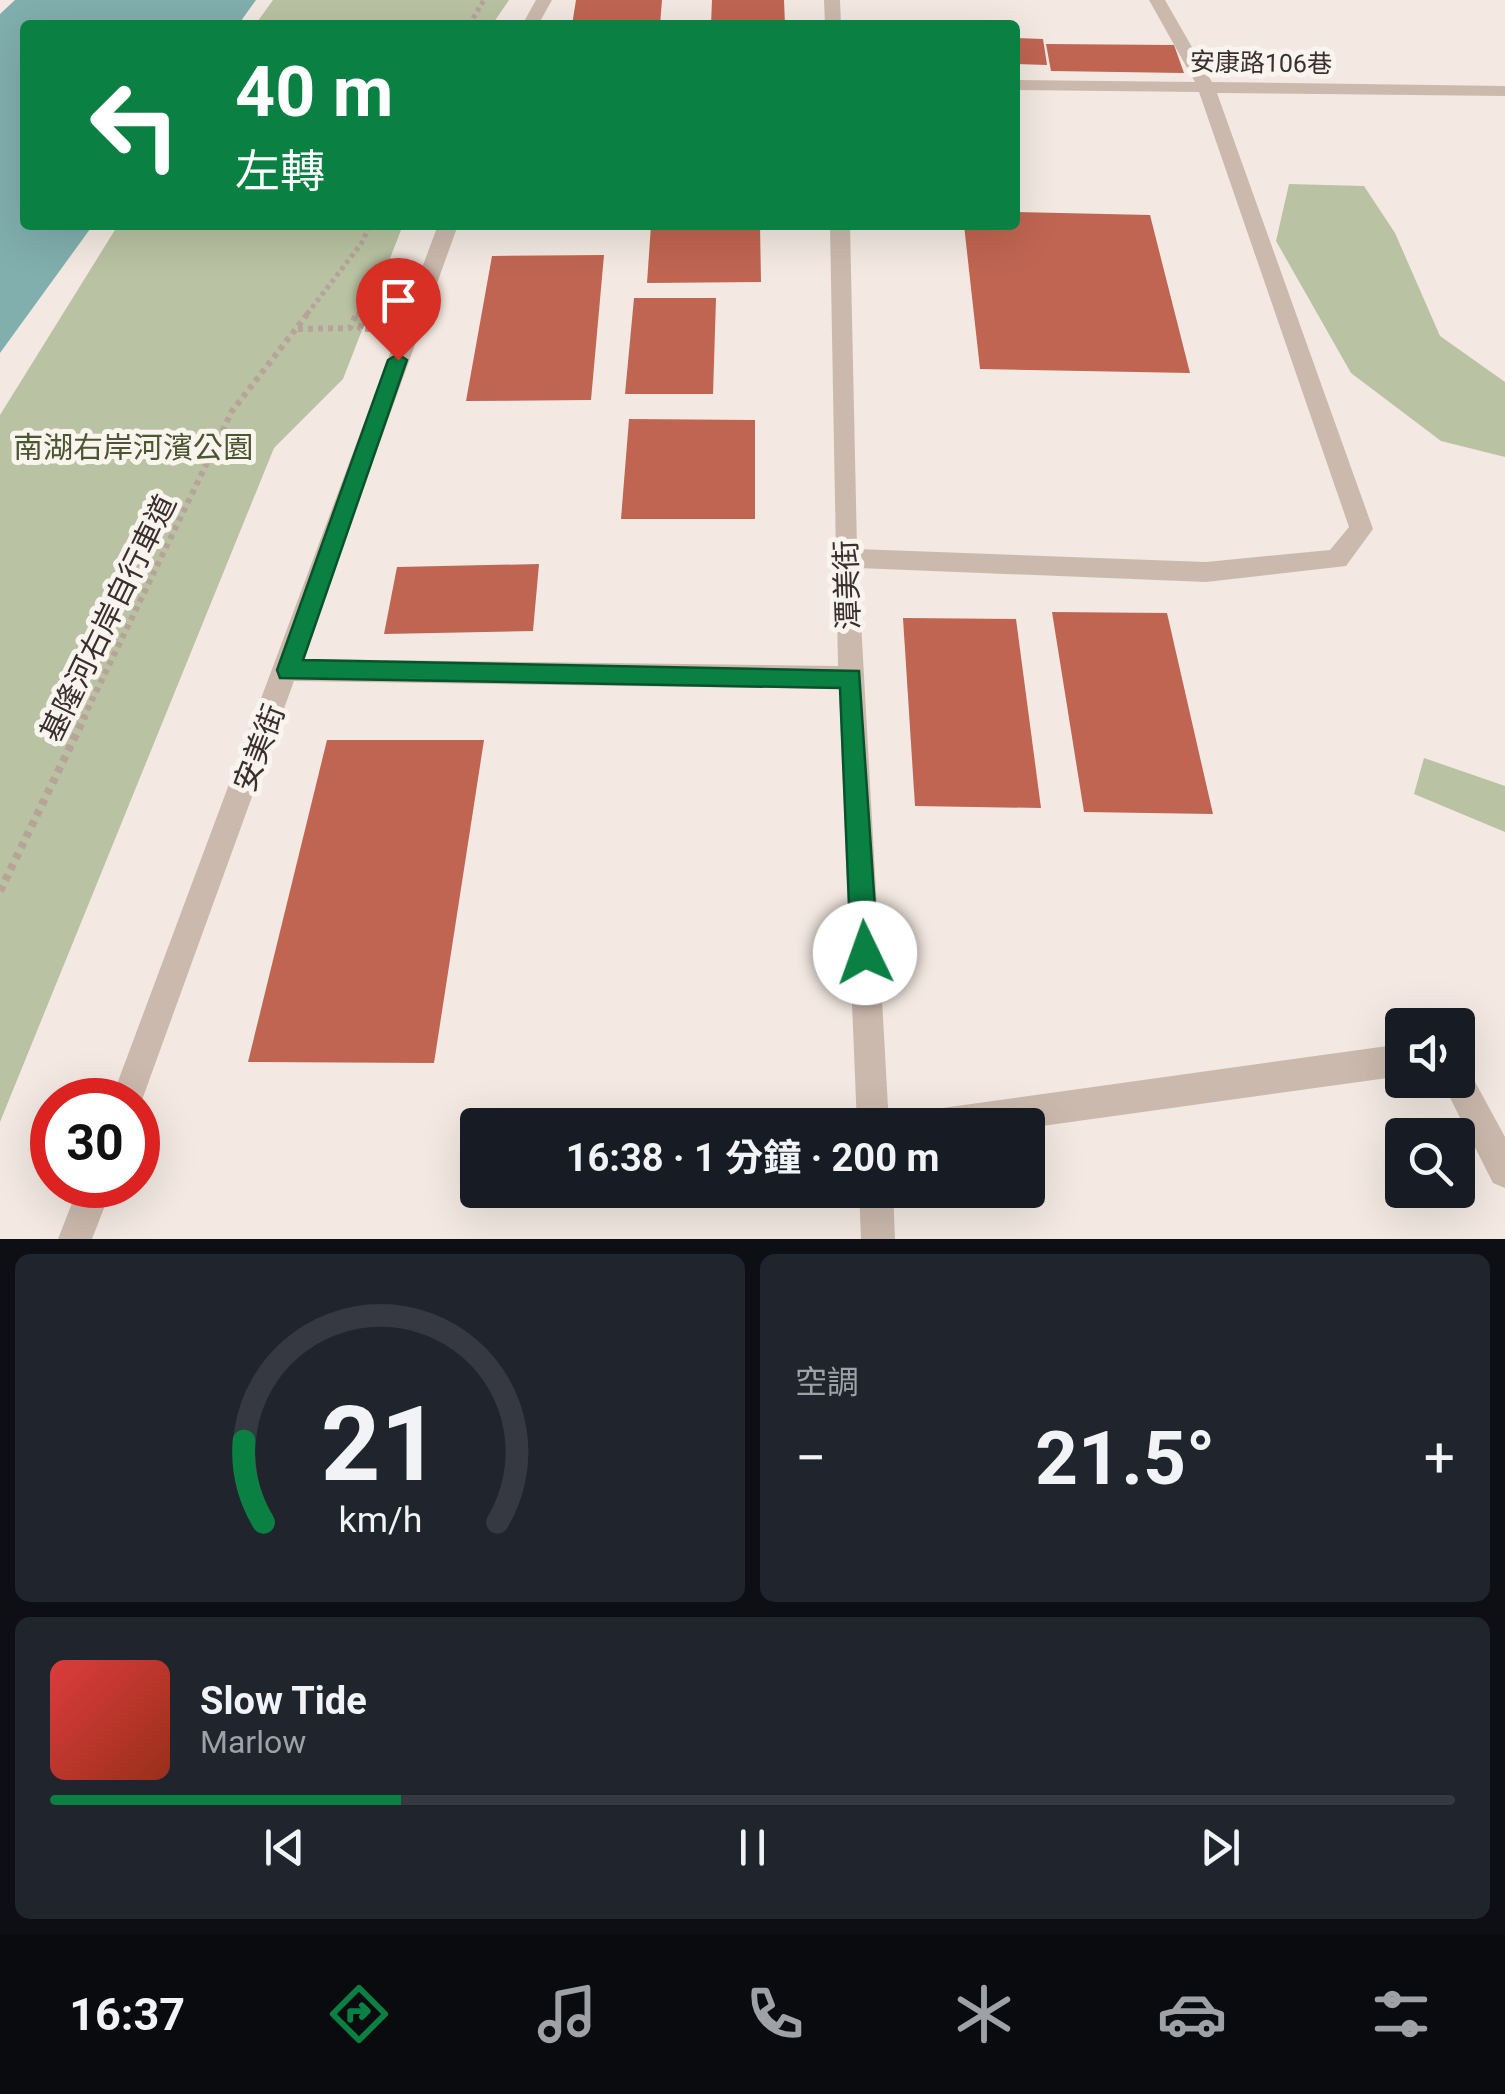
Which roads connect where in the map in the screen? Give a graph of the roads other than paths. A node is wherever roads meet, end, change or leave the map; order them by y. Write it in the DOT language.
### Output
graph roads {
  1 [pos="1157,0"];
  2 [pos="1020,85"];
  3 [pos="1206,87"];
  4 [pos="1505,90"];
  5 [pos="446,230"];
  6 [pos="840,230"];
  7 [pos="846,558"];
  8 [pos="288,670"];
  9 [pos="851,678"];
  10 [pos="1385,1062"];
  11 [pos="135,1078"];
  12 [pos="1466,1098"];
  13 [pos="872,1108"];
  14 [pos="1045,1110"];
  15 [pos="1505,1171"];
  16 [pos="87,1208"];
  17 [pos="877,1208"];
  18 [pos="75,1239"];
  19 [pos="878,1239"];
  1 -- 3 [label="street"];
  2 -- 3 [label="street, 安康路106巷"];
  3 -- 4 [label="street, 安康路106巷"];
  3 -- 7 [label="street"];
  5 -- 8 [label="street, 安美街"];
  6 -- 7 [label="street, 潭美街"];
  7 -- 9 [label="street, 潭美街"];
  8 -- 9 [label="street"];
  8 -- 11 [label="street, 安美街"];
  9 -- 13 [label="street, 潭美街"];
  10 -- 14 [label="street"];
  12 -- 15 [label="street"];
  16 -- 18 [label="street"];
  17 -- 19 [label="street"];
}
